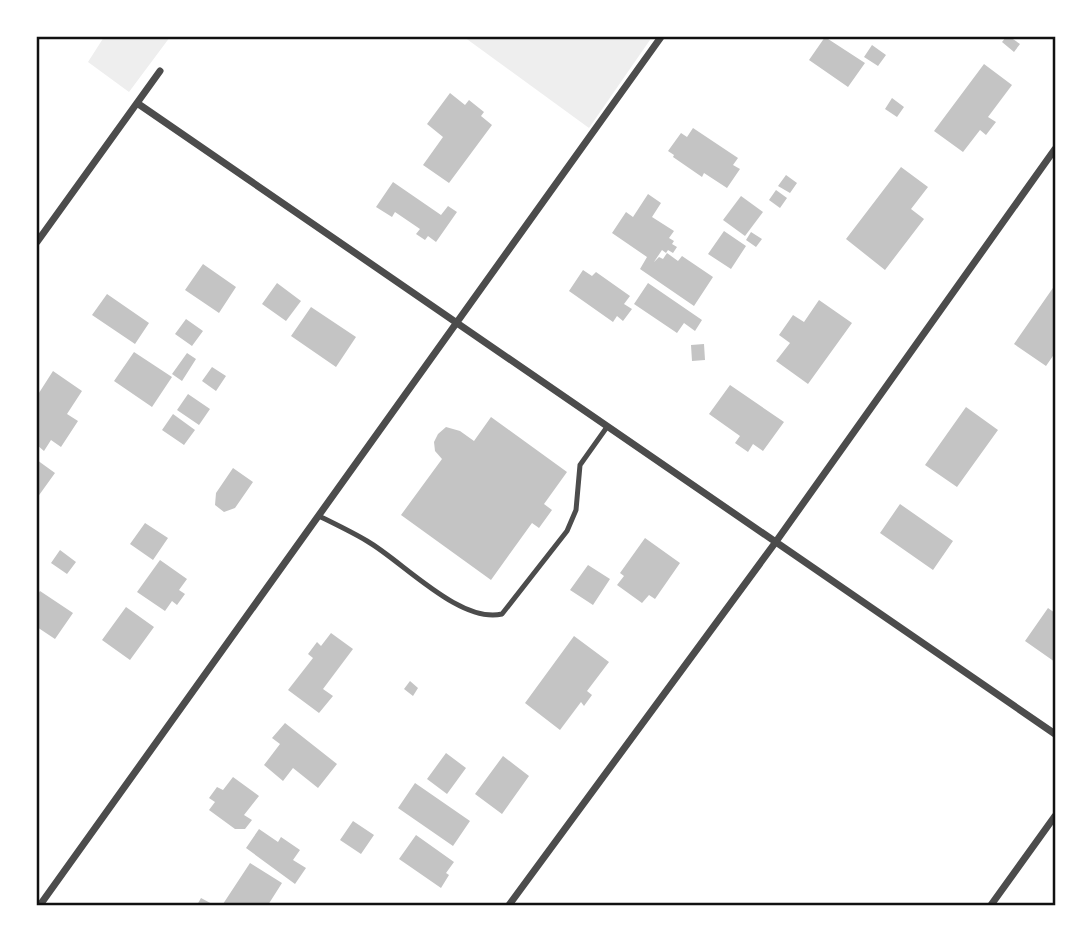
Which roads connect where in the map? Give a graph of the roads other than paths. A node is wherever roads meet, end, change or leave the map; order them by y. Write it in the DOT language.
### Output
graph roads {
  1 [pos="661,37"];
  2 [pos="160,71"];
  3 [pos="137,103"];
  4 [pos="1055,149"];
  5 [pos="37,242"];
  6 [pos="457,323"];
  7 [pos="607,427"];
  8 [pos="319,516"];
  9 [pos="775,543"];
  10 [pos="1055,734"];
  11 [pos="1055,816"];
  12 [pos="40,905"];
  13 [pos="509,905"];
  14 [pos="991,905"];
  1 -- 6 [label="street"];
  2 -- 3 [label="street"];
  3 -- 5 [label="street"];
  3 -- 6 [label="street"];
  4 -- 9 [label="street"];
  6 -- 7 [label="street"];
  6 -- 8 [label="street"];
  7 -- 8 [label="lane"];
  7 -- 9 [label="street"];
  8 -- 12 [label="street"];
  9 -- 10 [label="street"];
  9 -- 13 [label="street"];
  11 -- 14 [label="street"];
}
